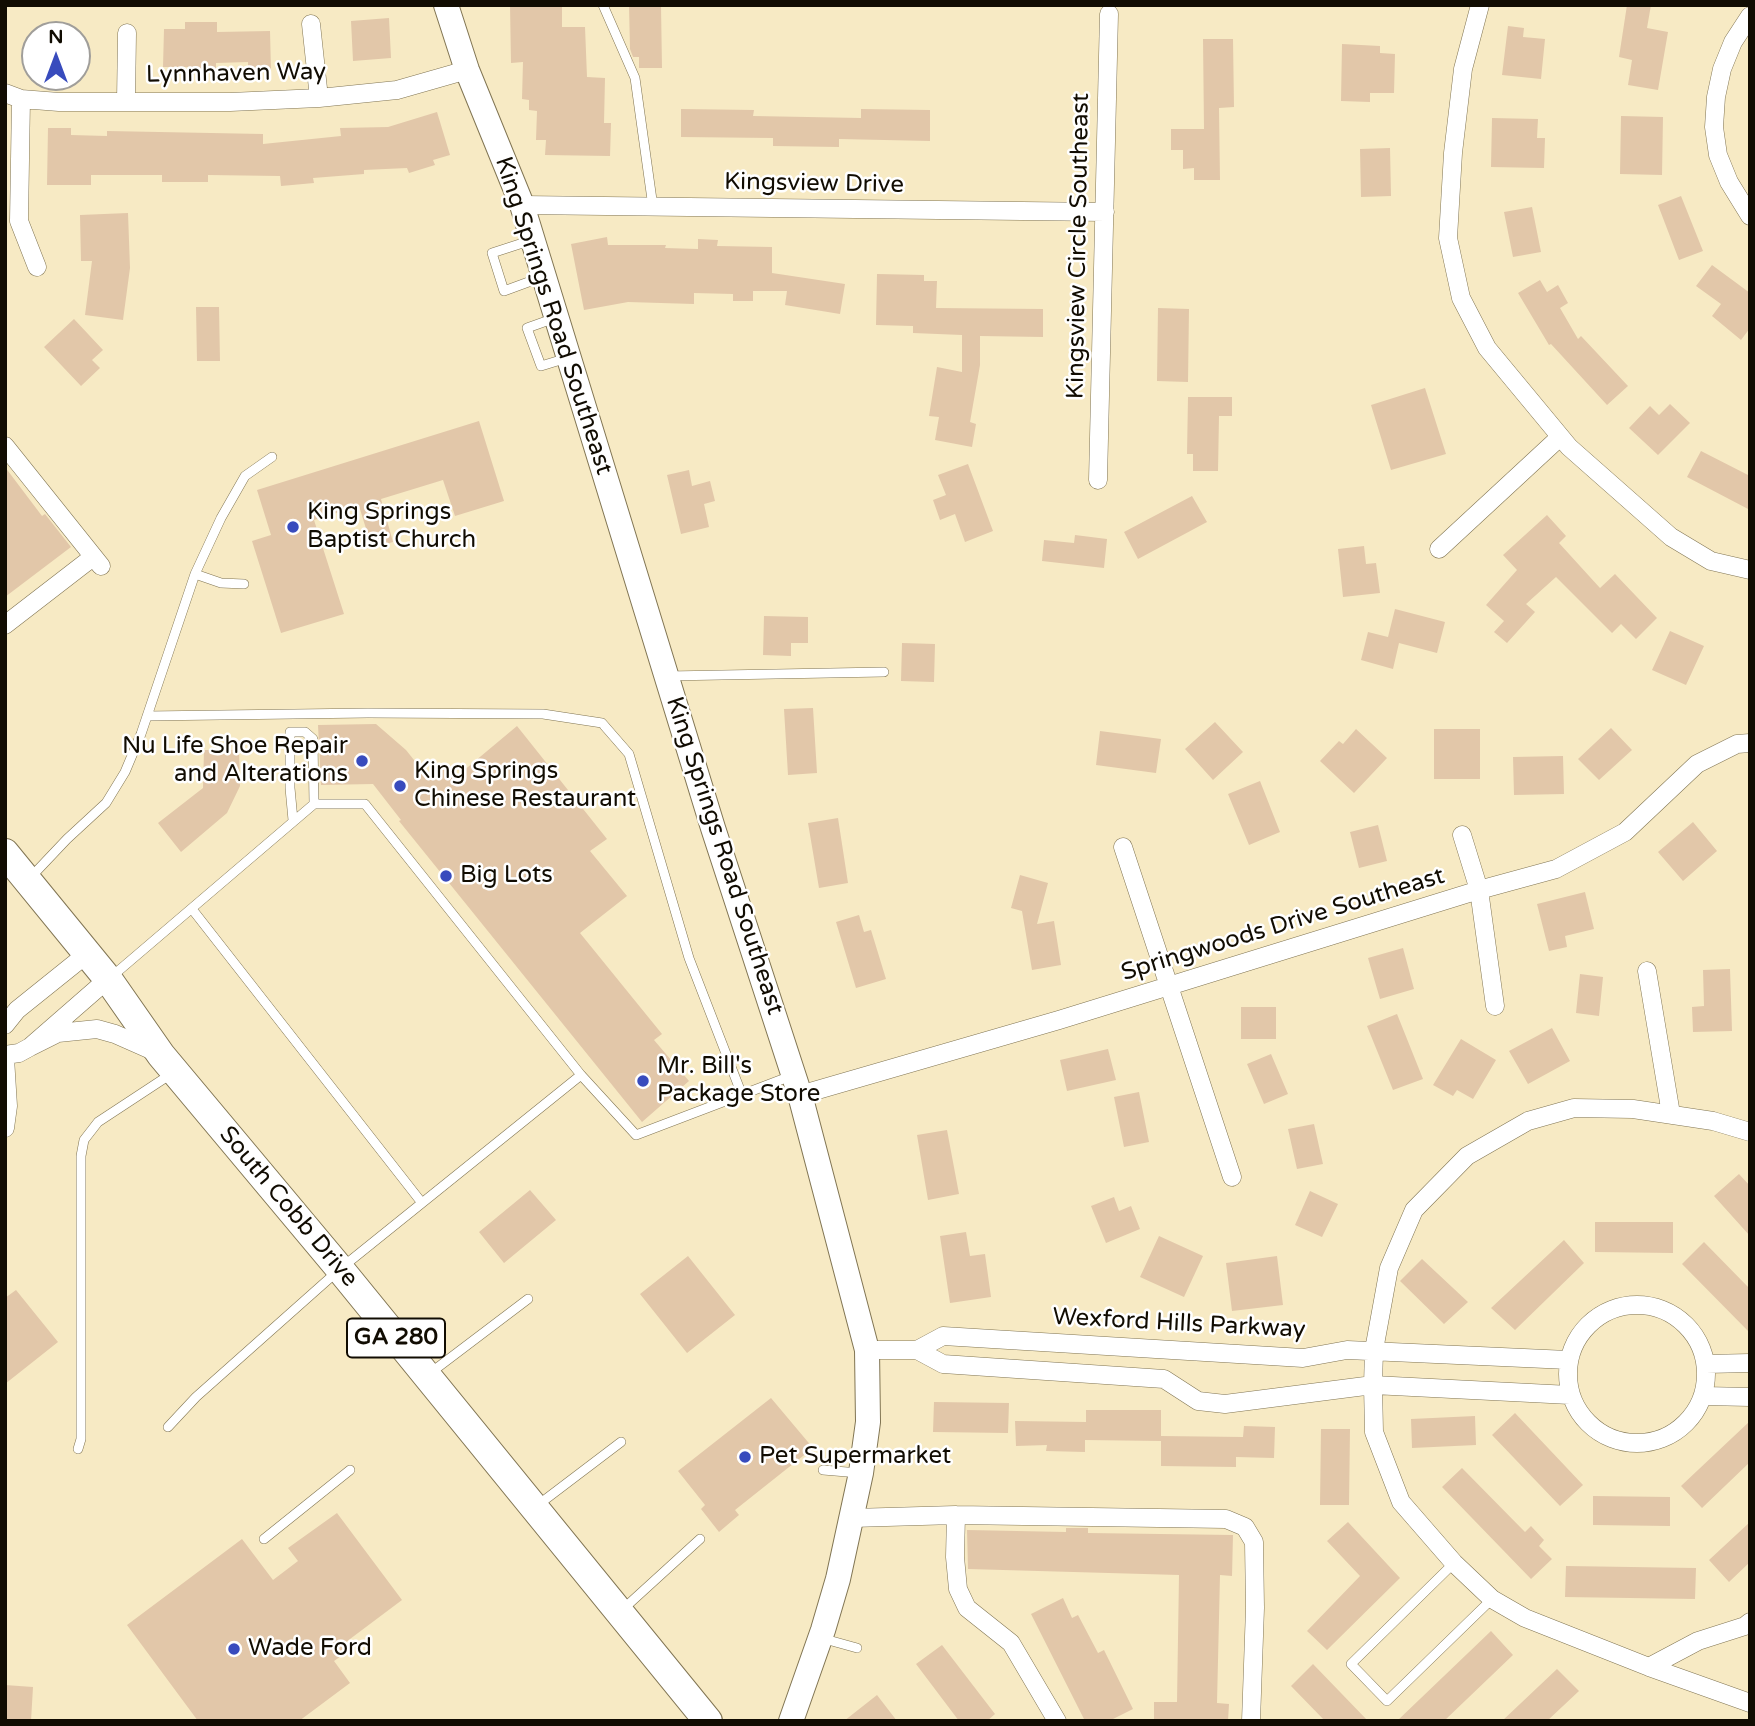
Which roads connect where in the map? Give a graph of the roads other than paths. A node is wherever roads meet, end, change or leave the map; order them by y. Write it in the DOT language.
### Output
graph roads {
  1 [pos="446,5"];
  2 [pos="603,5"];
  3 [pos="1480,5"];
  4 [pos="1110,13"];
  5 [pos="1750,16"];
  6 [pos="311,24"];
  7 [pos="127,33"];
  8 [pos="467,70"];
  9 [pos="13,96"];
  10 [pos="319,98"];
  11 [pos="126,101"];
  12 [pos="522,205"];
  13 [pos="653,207"];
  14 [pos="1105,212"];
  15 [pos="1750,216"];
  16 [pos="12,219"];
  17 [pos="532,240"];
  18 [pos="37,267"];
  19 [pos="544,277"];
  20 [pos="556,318"];
  21 [pos="569,357"];
  22 [pos="1560,437"];
  23 [pos="5,446"];
  24 [pos="272,457"];
  25 [pos="1098,480"];
  26 [pos="1439,549"];
  27 [pos="1750,570"];
  28 [pos="195,575"];
  29 [pos="244,584"];
  30 [pos="5,625"];
  31 [pos="884,672"];
  32 [pos="667,676"];
  33 [pos="148,716"];
  34 [pos="1750,743"];
  35 [pos="314,804"];
  36 [pos="293,820"];
  37 [pos="1462,835"];
  38 [pos="1123,847"];
  39 [pos="5,853"];
  40 [pos="28,881"];
  41 [pos="1479,890"];
  42 [pos="192,909"];
  43 [pos="88,953"];
  44 [pos="1647,971"];
  45 [pos="108,979"];
  46 [pos="1168,985"];
  47 [pos="1495,1006"];
  48 [pos="5,1025"];
  49 [pos="30,1047"];
  50 [pos="5,1057"];
  51 [pos="168,1063"];
  52 [pos="581,1075"];
  53 [pos="797,1085"];
  54 [pos="742,1095"];
  55 [pos="1671,1114"];
  56 [pos="5,1128"];
  57 [pos="1750,1132"];
  58 [pos="1231,1177"];
  59 [pos="422,1203"];
  60 [pos="340,1269"];
  61 [pos="528,1299"];
  62 [pos="1074,1344"];
  63 [pos="867,1350"];
  64 [pos="917,1350"];
  65 [pos="1374,1350"];
  66 [pos="1568,1360"];
  67 [pos="1750,1363"];
  68 [pos="1706,1364"];
  69 [pos="1073,1372"];
  70 [pos="427,1376"];
  71 [pos="1373,1385"];
  72 [pos="1570,1395"];
  73 [pos="1703,1396"];
  74 [pos="1750,1397"];
  75 [pos="168,1427"];
  76 [pos="621,1442"];
  77 [pos="78,1449"];
  78 [pos="350,1470"];
  79 [pos="823,1470"];
  80 [pos="861,1473"];
  81 [pos="534,1508"];
  82 [pos="956,1514"];
  83 [pos="852,1518"];
  84 [pos="264,1539"];
  85 [pos="700,1539"];
  86 [pos="1454,1563"];
  87 [pos="1492,1599"];
  88 [pos="620,1612"];
  89 [pos="1750,1622"];
  90 [pos="821,1637"];
  91 [pos="857,1648"];
  92 [pos="1648,1667"];
  93 [pos="1750,1703"];
  94 [pos="708,1721"];
  95 [pos="791,1721"];
  96 [pos="1057,1721"];
  97 [pos="1251,1721"];
  1 -- 8 [label="street, King Springs Road Southeast"];
  2 -- 13 [label="lane"];
  3 -- 22 [label="street"];
  4 -- 14 [label="street, Kingsview Circle Southeast"];
  5 -- 15 [label="street"];
  6 -- 10 [label="street"];
  7 -- 11 [label="street"];
  8 -- 10 [label="street, Lynnhaven Way"];
  8 -- 12 [label="street, King Springs Road Southeast"];
  9 -- 11 [label="street, Lynnhaven Way"];
  9 -- 16 [label="street"];
  10 -- 11 [label="street, Lynnhaven Way"];
  12 -- 13 [label="street, Kingsview Drive"];
  12 -- 17 [label="street, King Springs Road Southeast"];
  13 -- 14 [label="street, Kingsview Drive"];
  14 -- 25 [label="street, Kingsview Circle Southeast"];
  16 -- 18 [label="street"];
  17 -- 19 [label="street, King Springs Road Southeast"];
  17 -- 19 [label="lane"];
  19 -- 20 [label="street, King Springs Road Southeast"];
  20 -- 21 [label="street, King Springs Road Southeast"];
  20 -- 21 [label="lane"];
  21 -- 32 [label="street, King Springs Road Southeast"];
  22 -- 26 [label="street"];
  22 -- 27 [label="street"];
  23 -- 30 [label="street"];
  24 -- 28 [label="lane"];
  28 -- 29 [label="lane"];
  28 -- 33 [label="lane"];
  31 -- 32 [label="lane"];
  32 -- 53 [label="street, King Springs Road Southeast"];
  33 -- 40 [label="lane"];
  33 -- 54 [label="lane"];
  34 -- 41 [label="street, Springwoods Drive Southeast"];
  35 -- 36 [label="lane"];
  35 -- 36 [label="lane"];
  35 -- 52 [label="lane"];
  36 -- 42 [label="lane"];
  37 -- 41 [label="street"];
  38 -- 46 [label="street"];
  39 -- 40 [label="main road, South Cobb Drive / GA 280"];
  40 -- 43 [label="main road, South Cobb Drive / GA 280"];
  41 -- 46 [label="street, Springwoods Drive Southeast"];
  41 -- 47 [label="street"];
  42 -- 45 [label="lane"];
  42 -- 59 [label="lane"];
  43 -- 45 [label="main road, South Cobb Drive / GA 280"];
  43 -- 48 [label="street"];
  44 -- 55 [label="street"];
  45 -- 49 [label="street"];
  45 -- 51 [label="main road, South Cobb Drive / GA 280"];
  46 -- 53 [label="street, Springwoods Drive Southeast"];
  46 -- 58 [label="street"];
  49 -- 50 [label="street"];
  49 -- 51 [label="street"];
  50 -- 56 [label="street"];
  51 -- 60 [label="main road, South Cobb Drive / GA 280"];
  51 -- 77 [label="lane"];
  52 -- 54 [label="lane"];
  52 -- 59 [label="lane"];
  53 -- 54 [label="lane"];
  53 -- 63 [label="street, King Springs Road Southeast"];
  55 -- 57 [label="street"];
  55 -- 65 [label="street"];
  59 -- 60 [label="lane"];
  60 -- 70 [label="main road, South Cobb Drive / GA 280"];
  60 -- 75 [label="lane"];
  61 -- 70 [label="lane"];
  62 -- 64 [label="street, Wexford Hills Parkway"];
  62 -- 65 [label="street, Wexford Hills Parkway"];
  62 -- 69 [label="street"];
  63 -- 64 [label="street, Wexford Hills Parkway"];
  63 -- 80 [label="street, King Springs Road Southeast"];
  64 -- 69 [label="street, Wexford Hills Parkway"];
  65 -- 66 [label="street, Wexford Hills Parkway"];
  65 -- 71 [label="street"];
  66 -- 68 [label="street"];
  66 -- 72 [label="street"];
  67 -- 68 [label="street"];
  68 -- 73 [label="street"];
  69 -- 71 [label="street, Wexford Hills Parkway"];
  70 -- 81 [label="main road, South Cobb Drive / GA 280"];
  71 -- 72 [label="street, Wexford Hills Parkway"];
  71 -- 86 [label="street"];
  72 -- 73 [label="street"];
  73 -- 74 [label="street"];
  76 -- 81 [label="lane"];
  78 -- 84 [label="lane"];
  79 -- 80 [label="lane"];
  80 -- 83 [label="street, King Springs Road Southeast"];
  81 -- 88 [label="main road, South Cobb Drive / GA 280"];
  82 -- 83 [label="street"];
  82 -- 96 [label="street"];
  82 -- 97 [label="street"];
  83 -- 90 [label="street, King Springs Road Southeast"];
  85 -- 88 [label="lane"];
  86 -- 87 [label="street"];
  86 -- 87 [label="lane"];
  87 -- 92 [label="street"];
  88 -- 94 [label="main road, South Cobb Drive / GA 280"];
  89 -- 92 [label="street"];
  90 -- 91 [label="lane"];
  90 -- 95 [label="street, King Springs Road Southeast"];
  92 -- 93 [label="street"];
}
